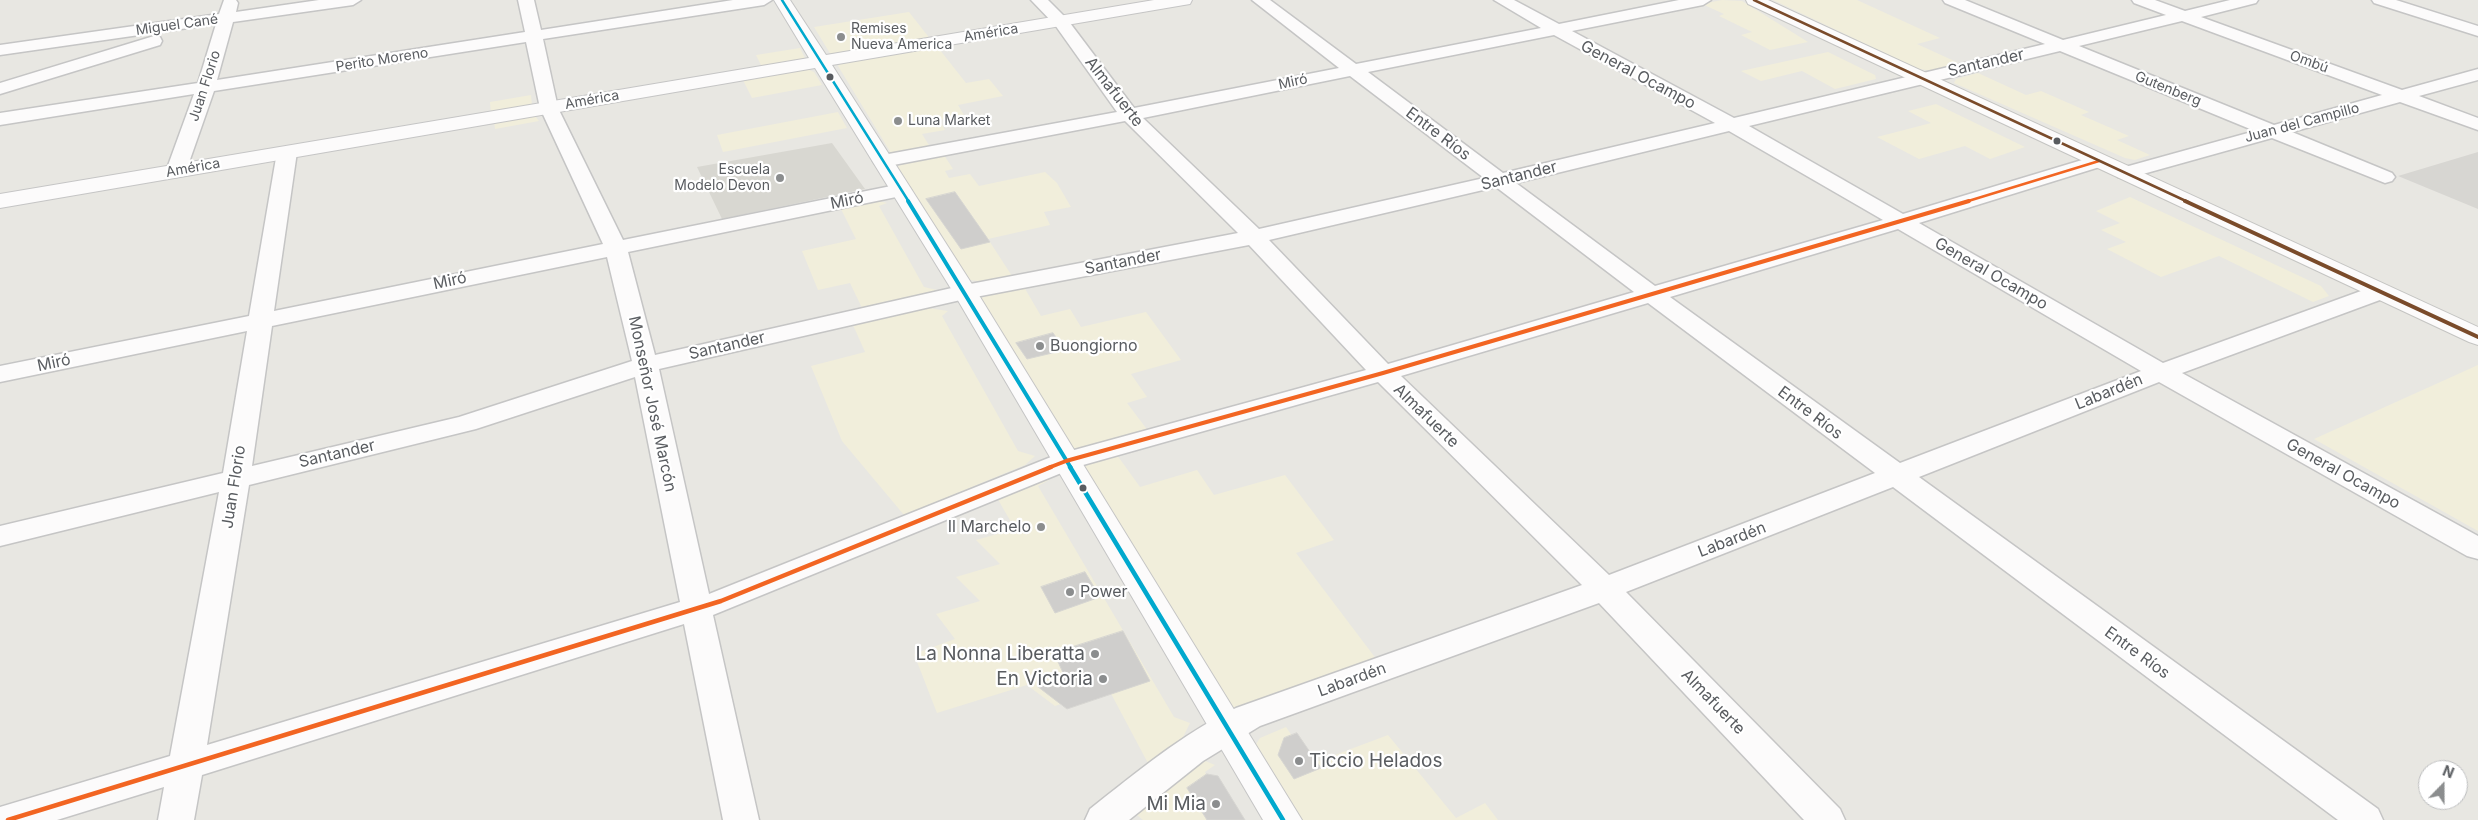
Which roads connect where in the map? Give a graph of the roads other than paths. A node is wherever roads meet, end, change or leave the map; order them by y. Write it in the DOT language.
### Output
graph roads {
  1 [pos="231,0"];
  2 [pos="280,0"];
  3 [pos="353,0"];
  4 [pos="526,0"];
  5 [pos="764,0"];
  6 [pos="782,0"];
  7 [pos="1039,0"];
  8 [pos="1184,0"];
  9 [pos="1260,0"];
  10 [pos="1502,0"];
  11 [pos="1703,0"];
  12 [pos="1754,0"];
  13 [pos="1951,0"];
  14 [pos="2140,0"];
  15 [pos="2250,0"];
  16 [pos="2380,0"];
  17 [pos="2184,16"];
  18 [pos="227,18"];
  19 [pos="1061,22"];
  20 [pos="1554,30"];
  21 [pos="2478,31"];
  22 [pos="534,36"];
  23 [pos="2061,45"];
  24 [pos="0,50"];
  25 [pos="819,61"];
  26 [pos="1352,70"];
  27 [pos="2478,74"];
  28 [pos="1922,78"];
  29 [pos="206,87"];
  30 [pos="0,89"];
  31 [pos="2401,97"];
  32 [pos="549,108"];
  33 [pos="1129,115"];
  34 [pos="0,119"];
  35 [pos="1731,124"];
  36 [pos="2478,124"];
  37 [pos="2271,131"];
  38 [pos="287,152"];
  39 [pos="883,161"];
  40 [pos="2099,161"];
  41 [pos="176,171"];
  42 [pos="2125,172"];
  43 [pos="2385,177"];
  44 [pos="1501,180"];
  45 [pos="901,190"];
  46 [pos="0,201"];
  47 [pos="1900,222"];
  48 [pos="1254,237"];
  49 [pos="616,248"];
  50 [pos="965,292"];
  51 [pos="2380,292"];
  52 [pos="1651,294"];
  53 [pos="259,320"];
  54 [pos="2478,338"];
  55 [pos="645,365"];
  56 [pos="2161,372"];
  57 [pos="1383,373"];
  58 [pos="0,374"];
  59 [pos="1066,461"];
  60 [pos="1896,476"];
  61 [pos="236,478"];
  62 [pos="0,536"];
  63 [pos="2478,549"];
  64 [pos="1604,590"];
  65 [pos="695,609"];
  66 [pos="1227,726"];
  67 [pos="186,766"];
  68 [pos="8,820"];
  69 [pos="176,820"];
  70 [pos="742,820"];
  71 [pos="1103,820"];
  72 [pos="1283,820"];
  73 [pos="1827,820"];
  74 [pos="2365,820"];
  1 -- 18 [label="street, Juan Florio"];
  2 -- 18 [label="street"];
  3 -- 18 [label="street, Miguel Cané"];
  4 -- 22 [label="street, Monseñor José Marcón"];
  5 -- 22 [label="street, Perito Moreno"];
  6 -- 25 [label="street"];
  7 -- 19 [label="street, Almafuerte"];
  8 -- 19 [label="street, América"];
  9 -- 26 [label="street, Entre Ríos"];
  10 -- 20 [label="street, General Ocampo"];
  11 -- 20 [label="street, Miró"];
  12 -- 28 [label="street"];
  13 -- 23 [label="street, Gutenberg"];
  14 -- 17 [label="street, Ombú"];
  15 -- 17 [label="street, Santander"];
  16 -- 21 [label="street"];
  17 -- 23 [label="street, Santander"];
  17 -- 31 [label="street, Ombú"];
  18 -- 24 [label="street, Miguel Cané"];
  18 -- 29 [label="street, Juan Florio"];
  18 -- 30 [label="street"];
  19 -- 25 [label="street, América"];
  19 -- 33 [label="street, Almafuerte"];
  20 -- 26 [label="street, Miró"];
  20 -- 35 [label="street, General Ocampo"];
  22 -- 29 [label="street, Perito Moreno"];
  22 -- 32 [label="street, Monseñor José Marcón"];
  23 -- 28 [label="street, Santander"];
  23 -- 37 [label="street, Gutenberg"];
  25 -- 32 [label="street, América"];
  25 -- 39 [label="street"];
  26 -- 33 [label="street, Miró"];
  26 -- 44 [label="street, Entre Ríos"];
  27 -- 31 [label="street, Juan del Campillo"];
  28 -- 35 [label="street, Santander"];
  28 -- 40 [label="street"];
  29 -- 34 [label="street, Perito Moreno"];
  29 -- 41 [label="street, Juan Florio"];
  31 -- 36 [label="street, Ombú"];
  31 -- 37 [label="street, Juan del Campillo"];
  32 -- 38 [label="street, América"];
  32 -- 49 [label="street, Monseñor José Marcón"];
  33 -- 39 [label="street, Miró"];
  33 -- 48 [label="street, Almafuerte"];
  35 -- 44 [label="street, Santander"];
  35 -- 47 [label="street, General Ocampo"];
  37 -- 42 [label="street, Juan del Campillo"];
  37 -- 43 [label="street, Gutenberg"];
  38 -- 41 [label="street, América"];
  38 -- 53 [label="street, Juan Florio"];
  39 -- 45 [label="street"];
  40 -- 42 [label="street"];
  40 -- 47 [label="street"];
  41 -- 46 [label="street, América"];
  42 -- 51 [label="street"];
  44 -- 48 [label="street, Santander"];
  44 -- 52 [label="street, Entre Ríos"];
  45 -- 49 [label="street, Miró"];
  45 -- 50 [label="street"];
  47 -- 52 [label="street"];
  47 -- 56 [label="street, General Ocampo"];
  48 -- 50 [label="street, Santander"];
  48 -- 57 [label="street, Almafuerte"];
  49 -- 53 [label="street, Miró"];
  49 -- 55 [label="street, Monseñor José Marcón"];
  50 -- 55 [label="street, Santander"];
  50 -- 59 [label="street"];
  51 -- 54 [label="street"];
  51 -- 56 [label="street, Labardén"];
  52 -- 57 [label="street"];
  52 -- 60 [label="street, Entre Ríos"];
  53 -- 58 [label="street, Miró"];
  53 -- 61 [label="street, Juan Florio"];
  55 -- 61 [label="street, Santander"];
  55 -- 65 [label="street, Monseñor José Marcón"];
  56 -- 60 [label="street, Labardén"];
  56 -- 63 [label="street, General Ocampo"];
  57 -- 59 [label="street"];
  57 -- 64 [label="street, Almafuerte"];
  59 -- 65 [label="street"];
  59 -- 66 [label="street"];
  60 -- 64 [label="street, Labardén"];
  60 -- 74 [label="street, Entre Ríos"];
  61 -- 62 [label="street, Santander"];
  61 -- 67 [label="street, Juan Florio"];
  64 -- 66 [label="street, Labardén"];
  64 -- 73 [label="street, Almafuerte"];
  65 -- 67 [label="street"];
  65 -- 70 [label="street, Monseñor José Marcón"];
  66 -- 71 [label="street, Labardén"];
  66 -- 72 [label="street"];
  67 -- 68 [label="street"];
  67 -- 69 [label="street, Juan Florio"];
}
